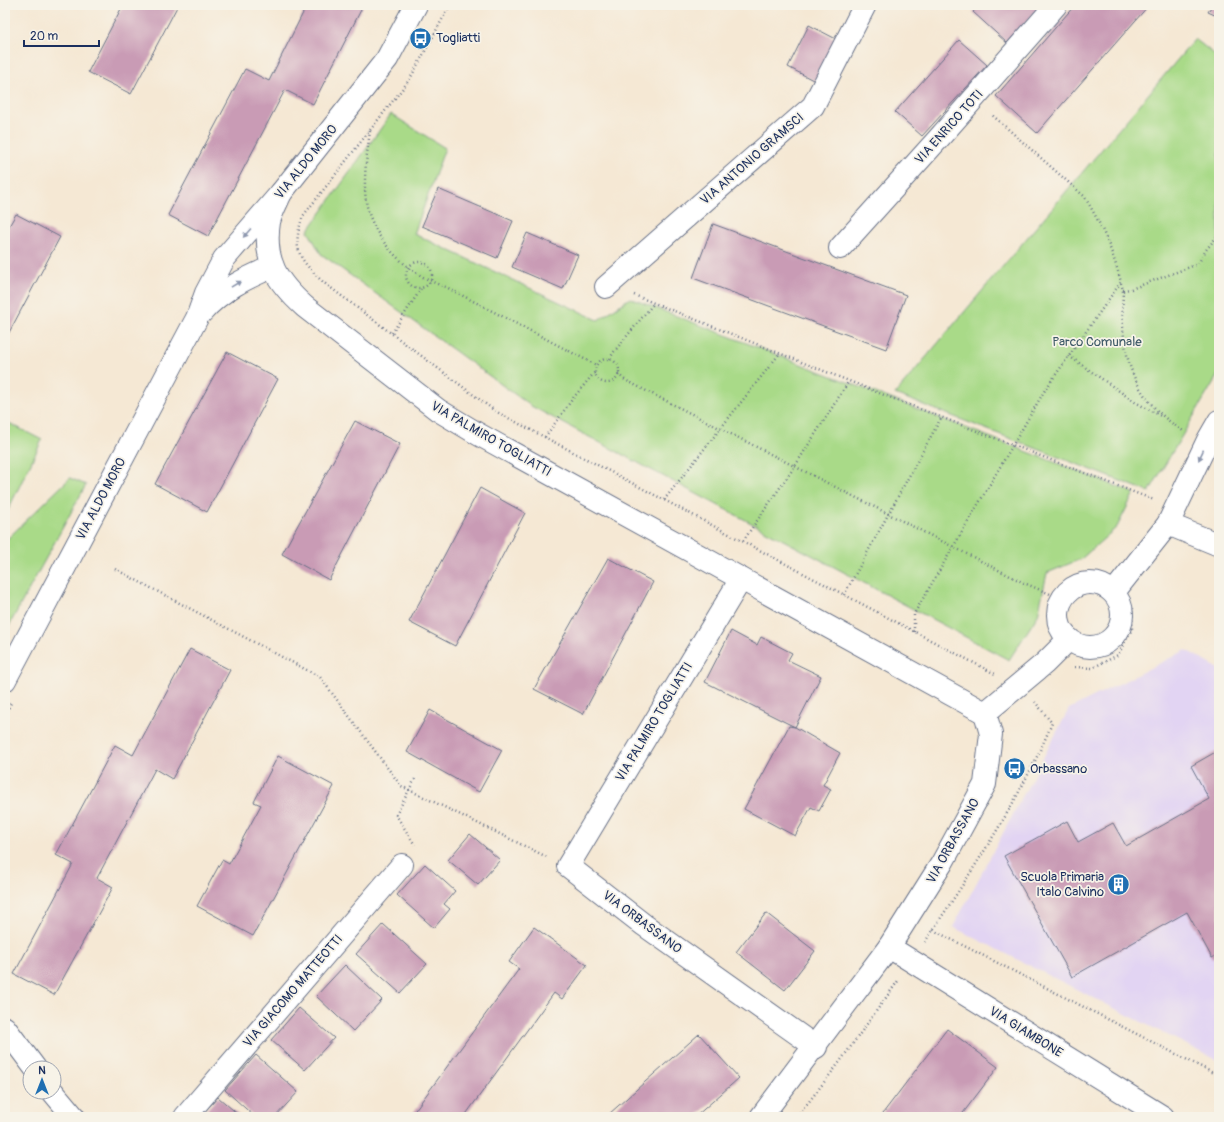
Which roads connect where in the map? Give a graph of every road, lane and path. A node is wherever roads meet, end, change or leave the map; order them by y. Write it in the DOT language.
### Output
graph roads {
  1 [pos="416,5"];
  2 [pos="450,5"];
  3 [pos="865,5"];
  4 [pos="1056,5"];
  5 [pos="986,120"];
  6 [pos="370,130"];
  7 [pos="281,193"];
  8 [pos="1219,234"];
  9 [pos="840,248"];
  10 [pos="272,267"];
  11 [pos="409,268"];
  12 [pos="323,282"];
  13 [pos="431,282"];
  14 [pos="612,282"];
  15 [pos="1121,282"];
  16 [pos="422,288"];
  17 [pos="1123,290"];
  18 [pos="654,303"];
  19 [pos="305,307"];
  20 [pos="197,318"];
  21 [pos="392,334"];
  22 [pos="780,353"];
  23 [pos="1069,356"];
  24 [pos="610,360"];
  25 [pos="596,365"];
  26 [pos="595,372"];
  27 [pos="618,374"];
  28 [pos="849,381"];
  29 [pos="1161,416"];
  30 [pos="942,418"];
  31 [pos="1219,421"];
  32 [pos="720,428"];
  33 [pos="545,437"];
  34 [pos="1012,445"];
  35 [pos="1206,445"];
  36 [pos="795,466"];
  37 [pos="664,500"];
  38 [pos="889,514"];
  39 [pos="1172,517"];
  40 [pos="743,541"];
  41 [pos="1219,545"];
  42 [pos="954,547"];
  43 [pos="115,569"];
  44 [pos="741,579"];
  45 [pos="1114,592"];
  46 [pos="844,595"];
  47 [pos="1062,599"];
  48 [pos="1133,605"];
  49 [pos="914,632"];
  50 [pos="1069,639"];
  51 [pos="1073,667"];
  52 [pos="1001,670"];
  53 [pos="5,680"];
  54 [pos="12,701"];
  55 [pos="985,713"];
  56 [pos="5,715"];
  57 [pos="415,779"];
  58 [pos="409,790"];
  59 [pos="402,865"];
  60 [pos="568,866"];
  61 [pos="933,930"];
  62 [pos="890,947"];
  63 [pos="5,1028"];
  64 [pos="816,1047"];
  65 [pos="29,1060"];
  66 [pos="1219,1076"];
  67 [pos="60,1100"];
  68 [pos="74,1117"];
  69 [pos="185,1117"];
  70 [pos="761,1117"];
  71 [pos="1163,1117"];
  1 -- 7 [label="street, VIA ALDO MORO"];
  2 -- 6 [label="path"];
  3 -- 14 [label="street, VIA ANTONIO GRAMSCI"];
  4 -- 9 [label="street, VIA ENRICO TOTI"];
  5 -- 15 [label="path"];
  6 -- 11 [label="path"];
  6 -- 12 [label="path"];
  7 -- 10 [label="street, VIA PALMIRO TOGLIATTI"];
  7 -- 20 [label="street, VIA ALDO MORO, one-way"];
  8 -- 17 [label="path"];
  10 -- 19 [label="street, VIA PALMIRO TOGLIATTI"];
  20 -- 10 [label="street, VIA ALDO MORO, one-way"];
  11 -- 13 [label="path"];
  11 -- 13 [label="path"];
  11 -- 16 [label="path"];
  12 -- 19 [label="path"];
  12 -- 21 [label="path"];
  13 -- 16 [label="path"];
  13 -- 25 [label="path"];
  14 -- 18 [label="path"];
  15 -- 17 [label="path"];
  15 -- 23 [label="path"];
  16 -- 21 [label="path"];
  17 -- 29 [label="path"];
  18 -- 22 [label="path"];
  18 -- 24 [label="path"];
  19 -- 44 [label="street, VIA PALMIRO TOGLIATTI"];
  20 -- 53 [label="street, VIA ALDO MORO"];
  21 -- 33 [label="path"];
  22 -- 28 [label="path"];
  22 -- 32 [label="path"];
  23 -- 29 [label="path"];
  23 -- 34 [label="path"];
  24 -- 25 [label="path"];
  24 -- 27 [label="path"];
  25 -- 26 [label="path"];
  26 -- 27 [label="path"];
  26 -- 33 [label="path"];
  27 -- 32 [label="path"];
  28 -- 30 [label="path"];
  28 -- 36 [label="path"];
  29 -- 35 [label="path"];
  30 -- 34 [label="path"];
  30 -- 38 [label="path"];
  31 -- 35 [label="street"];
  32 -- 36 [label="path"];
  32 -- 37 [label="path"];
  33 -- 37 [label="path"];
  34 -- 39 [label="path"];
  34 -- 42 [label="path"];
  35 -- 39 [label="street, one-way"];
  36 -- 38 [label="path"];
  36 -- 40 [label="path"];
  37 -- 40 [label="path"];
  38 -- 42 [label="path"];
  38 -- 46 [label="path"];
  39 -- 41 [label="street"];
  39 -- 45 [label="street"];
  40 -- 46 [label="path"];
  42 -- 47 [label="path"];
  42 -- 49 [label="path"];
  43 -- 58 [label="path"];
  44 -- 55 [label="street, VIA PALMIRO TOGLIATTI"];
  44 -- 60 [label="street, VIA PALMIRO TOGLIATTI"];
  45 -- 47 [label="street"];
  45 -- 50 [label="street"];
  46 -- 49 [label="path"];
  47 -- 50 [label="street"];
  48 -- 51 [label="path"];
  49 -- 52 [label="path"];
  50 -- 55 [label="street"];
  54 -- 56 [label="path"];
  55 -- 62 [label="street, VIA ORBASSANO"];
  57 -- 58 [label="path"];
  58 -- 59 [label="path"];
  58 -- 60 [label="path"];
  59 -- 69 [label="street, VIA GIACOMO MATTEOTTI"];
  60 -- 64 [label="street, VIA ORBASSANO"];
  61 -- 66 [label="path"];
  62 -- 64 [label="street, VIA ORBASSANO"];
  62 -- 71 [label="street, VIA GIAMBONE"];
  63 -- 65 [label="street"];
  64 -- 70 [label="street, VIA ORBASSANO"];
  67 -- 68 [label="street"];
}
